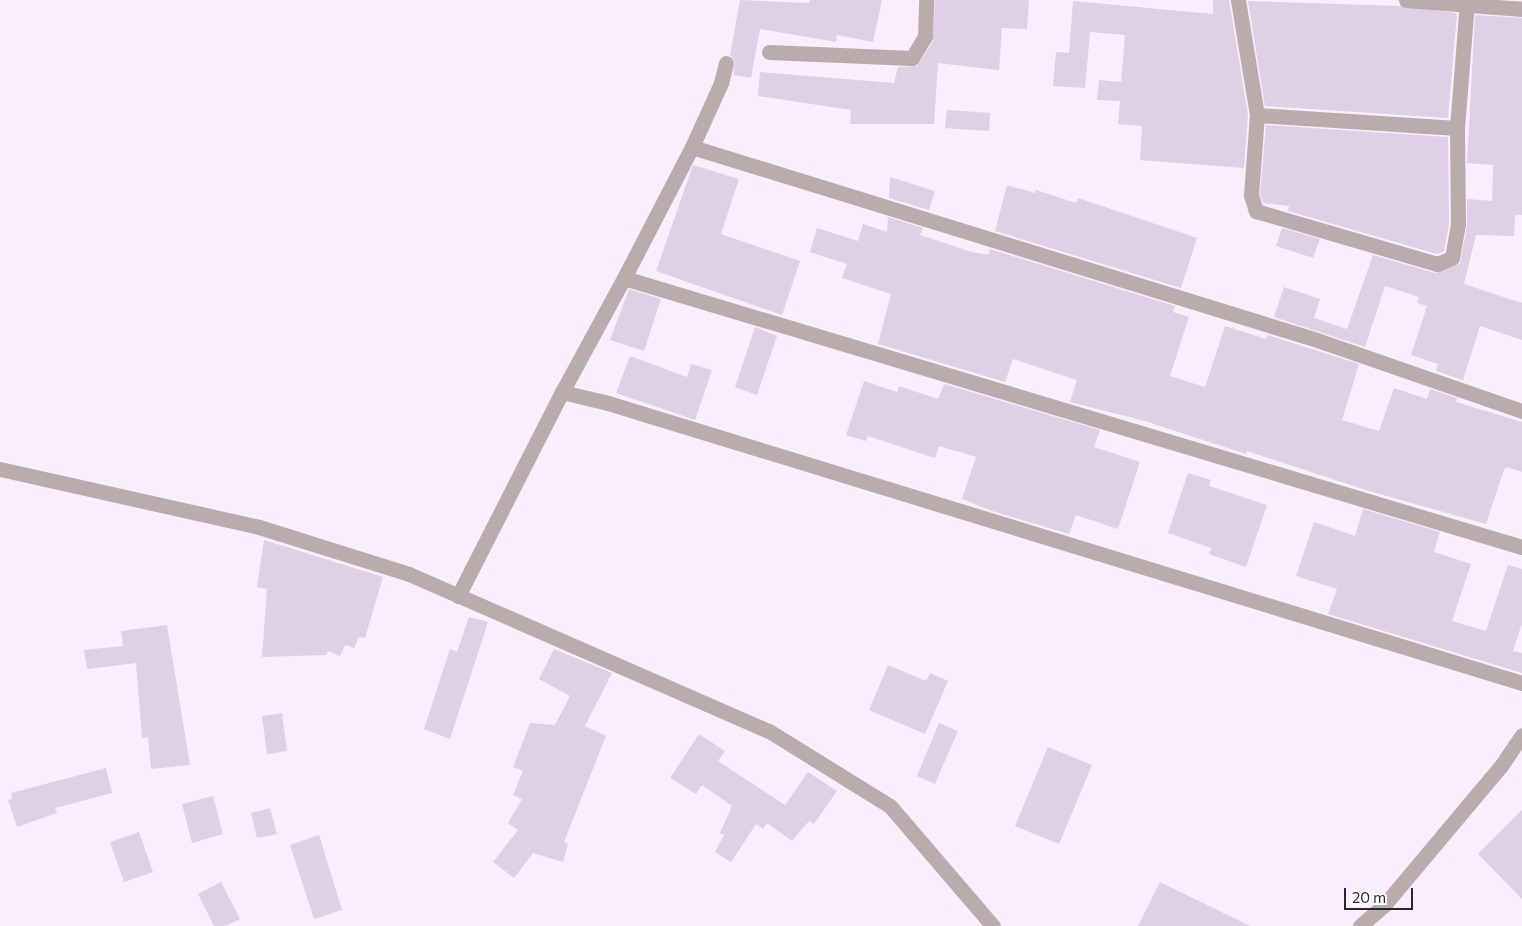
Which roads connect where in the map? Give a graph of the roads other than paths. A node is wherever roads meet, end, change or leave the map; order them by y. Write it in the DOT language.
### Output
graph roads {
  1 [pos="926,0"];
  2 [pos="1238,0"];
  3 [pos="1406,0"];
  4 [pos="1467,3"];
  5 [pos="1522,9"];
  6 [pos="769,52"];
  7 [pos="726,63"];
  8 [pos="1257,115"];
  9 [pos="1457,128"];
  10 [pos="692,147"];
  11 [pos="624,278"];
  12 [pos="562,392"];
  13 [pos="1522,411"];
  14 [pos="0,470"];
  15 [pos="1522,547"];
  16 [pos="458,596"];
  17 [pos="1522,683"];
  18 [pos="1522,735"];
  19 [pos="993,926"];
  20 [pos="1360,926"];
  1 -- 6 [label="street"];
  2 -- 8 [label="street"];
  3 -- 4 [label="street"];
  4 -- 5 [label="street"];
  4 -- 9 [label="street"];
  7 -- 10 [label="street"];
  8 -- 9 [label="street"];
  8 -- 9 [label="street"];
  10 -- 11 [label="street"];
  10 -- 13 [label="street"];
  11 -- 12 [label="street"];
  11 -- 15 [label="street"];
  12 -- 16 [label="street"];
  12 -- 17 [label="street"];
  14 -- 16 [label="street"];
  16 -- 19 [label="street"];
  18 -- 20 [label="street"];
}
